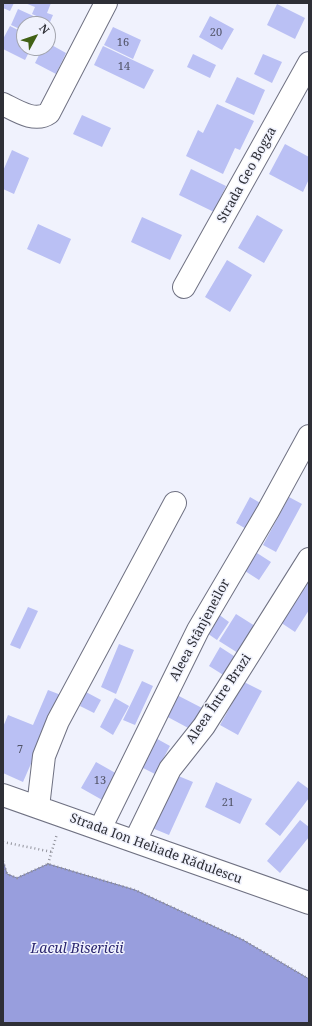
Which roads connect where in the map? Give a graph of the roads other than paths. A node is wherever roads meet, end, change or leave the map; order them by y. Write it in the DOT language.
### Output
graph roads {
  1 [pos="106,3"];
  2 [pos="309,64"];
  3 [pos="3,104"];
  4 [pos="184,287"];
  5 [pos="309,436"];
  6 [pos="175,503"];
  7 [pos="309,560"];
  8 [pos="3,795"];
  9 [pos="38,807"];
  10 [pos="100,829"];
  11 [pos="135,841"];
  12 [pos="309,903"];
  1 -- 3 [label="street"];
  2 -- 4 [label="street, Strada Geo Bogza"];
  5 -- 10 [label="street, Aleea Stânjeneilor"];
  6 -- 9 [label="street"];
  7 -- 11 [label="street, Aleea Între Brazi"];
  8 -- 9 [label="street, Strada Ion Heliade Rădulescu"];
  9 -- 10 [label="street, Strada Ion Heliade Rădulescu"];
  10 -- 11 [label="street, Strada Ion Heliade Rădulescu"];
  11 -- 12 [label="street, Strada Ion Heliade Rădulescu"];
}
